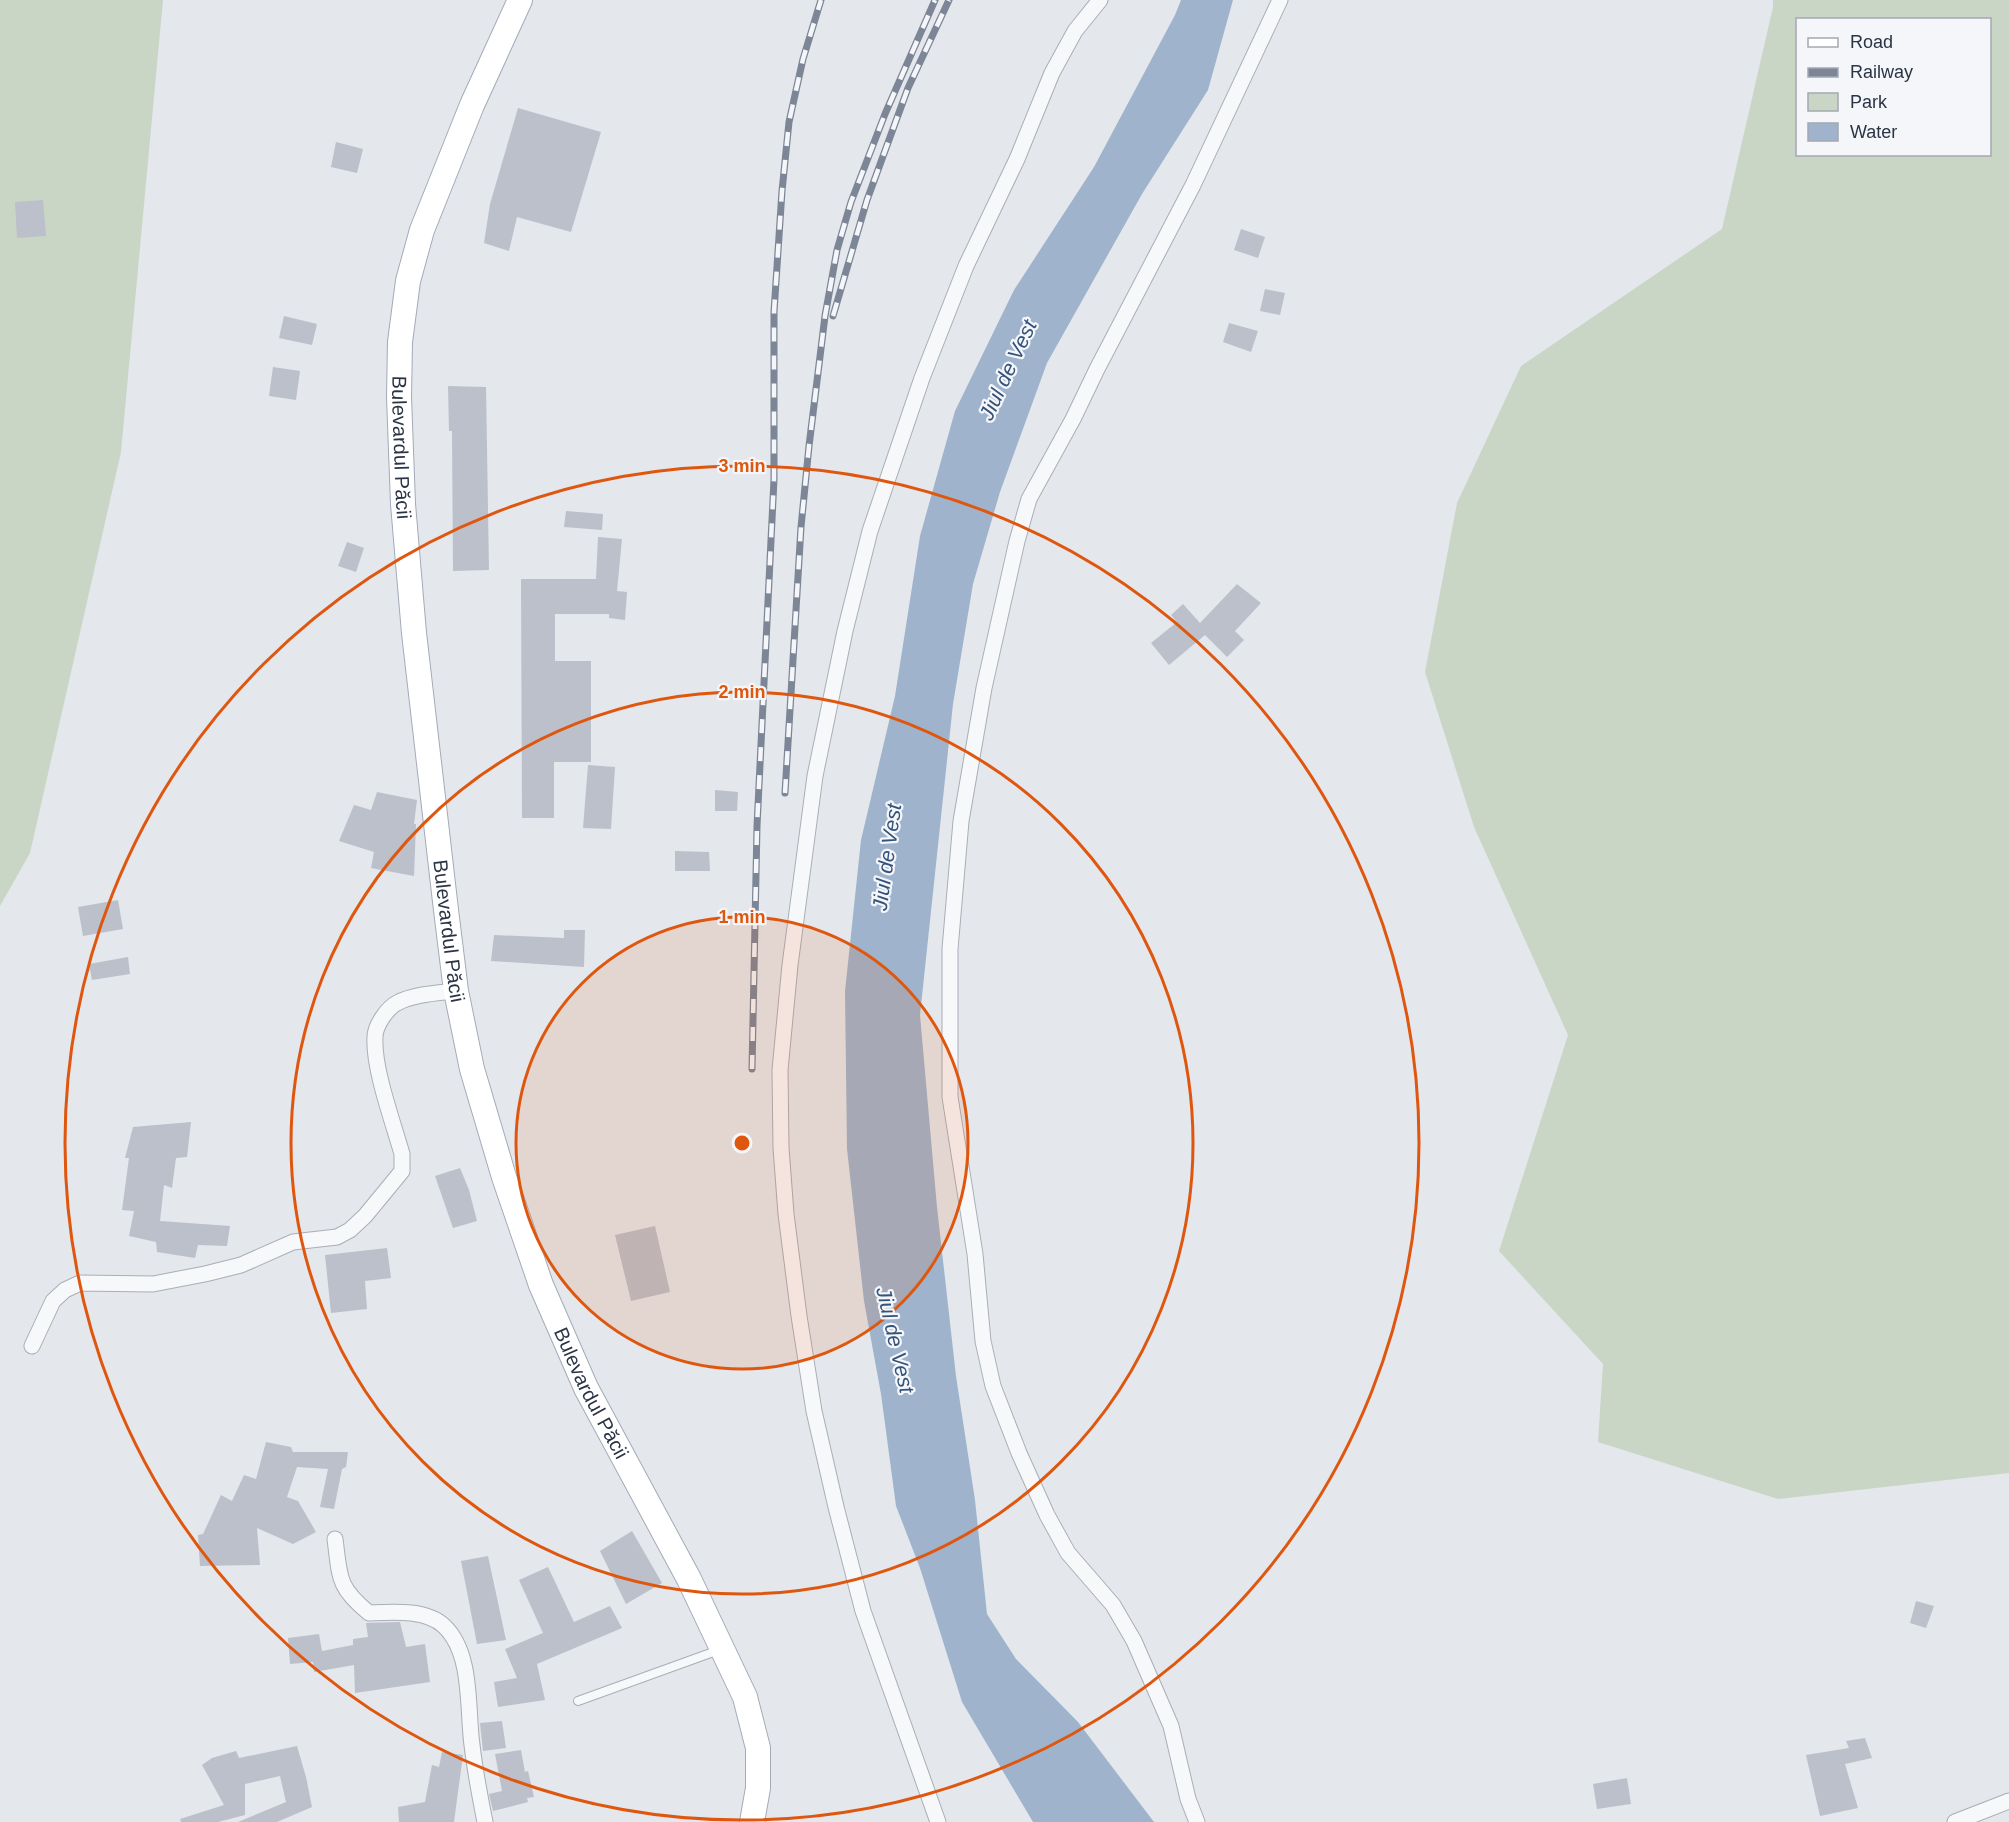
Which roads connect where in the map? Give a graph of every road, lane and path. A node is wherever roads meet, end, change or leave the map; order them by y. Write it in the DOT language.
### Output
graph roads {
  1 [pos="520,0"];
  2 [pos="1100,0"];
  3 [pos="1280,0"];
  4 [pos="456,991"];
  5 [pos="32,1346"];
  6 [pos="335,1539"];
  7 [pos="723,1649"];
  8 [pos="578,1701"];
  9 [pos="2009,1801"];
  10 [pos="485,1822"];
  11 [pos="752,1822"];
  12 [pos="938,1822"];
  13 [pos="1197,1822"];
  14 [pos="1954,1822"];
  1 -- 4 [label="main road, Bulevardul Păcii"];
  2 -- 12 [label="street"];
  3 -- 13 [label="street"];
  4 -- 5 [label="street"];
  4 -- 7 [label="main road, Bulevardul Păcii"];
  6 -- 10 [label="street"];
  7 -- 8 [label="lane"];
  7 -- 11 [label="main road, Bulevardul Păcii"];
  9 -- 14 [label="street"];
}
